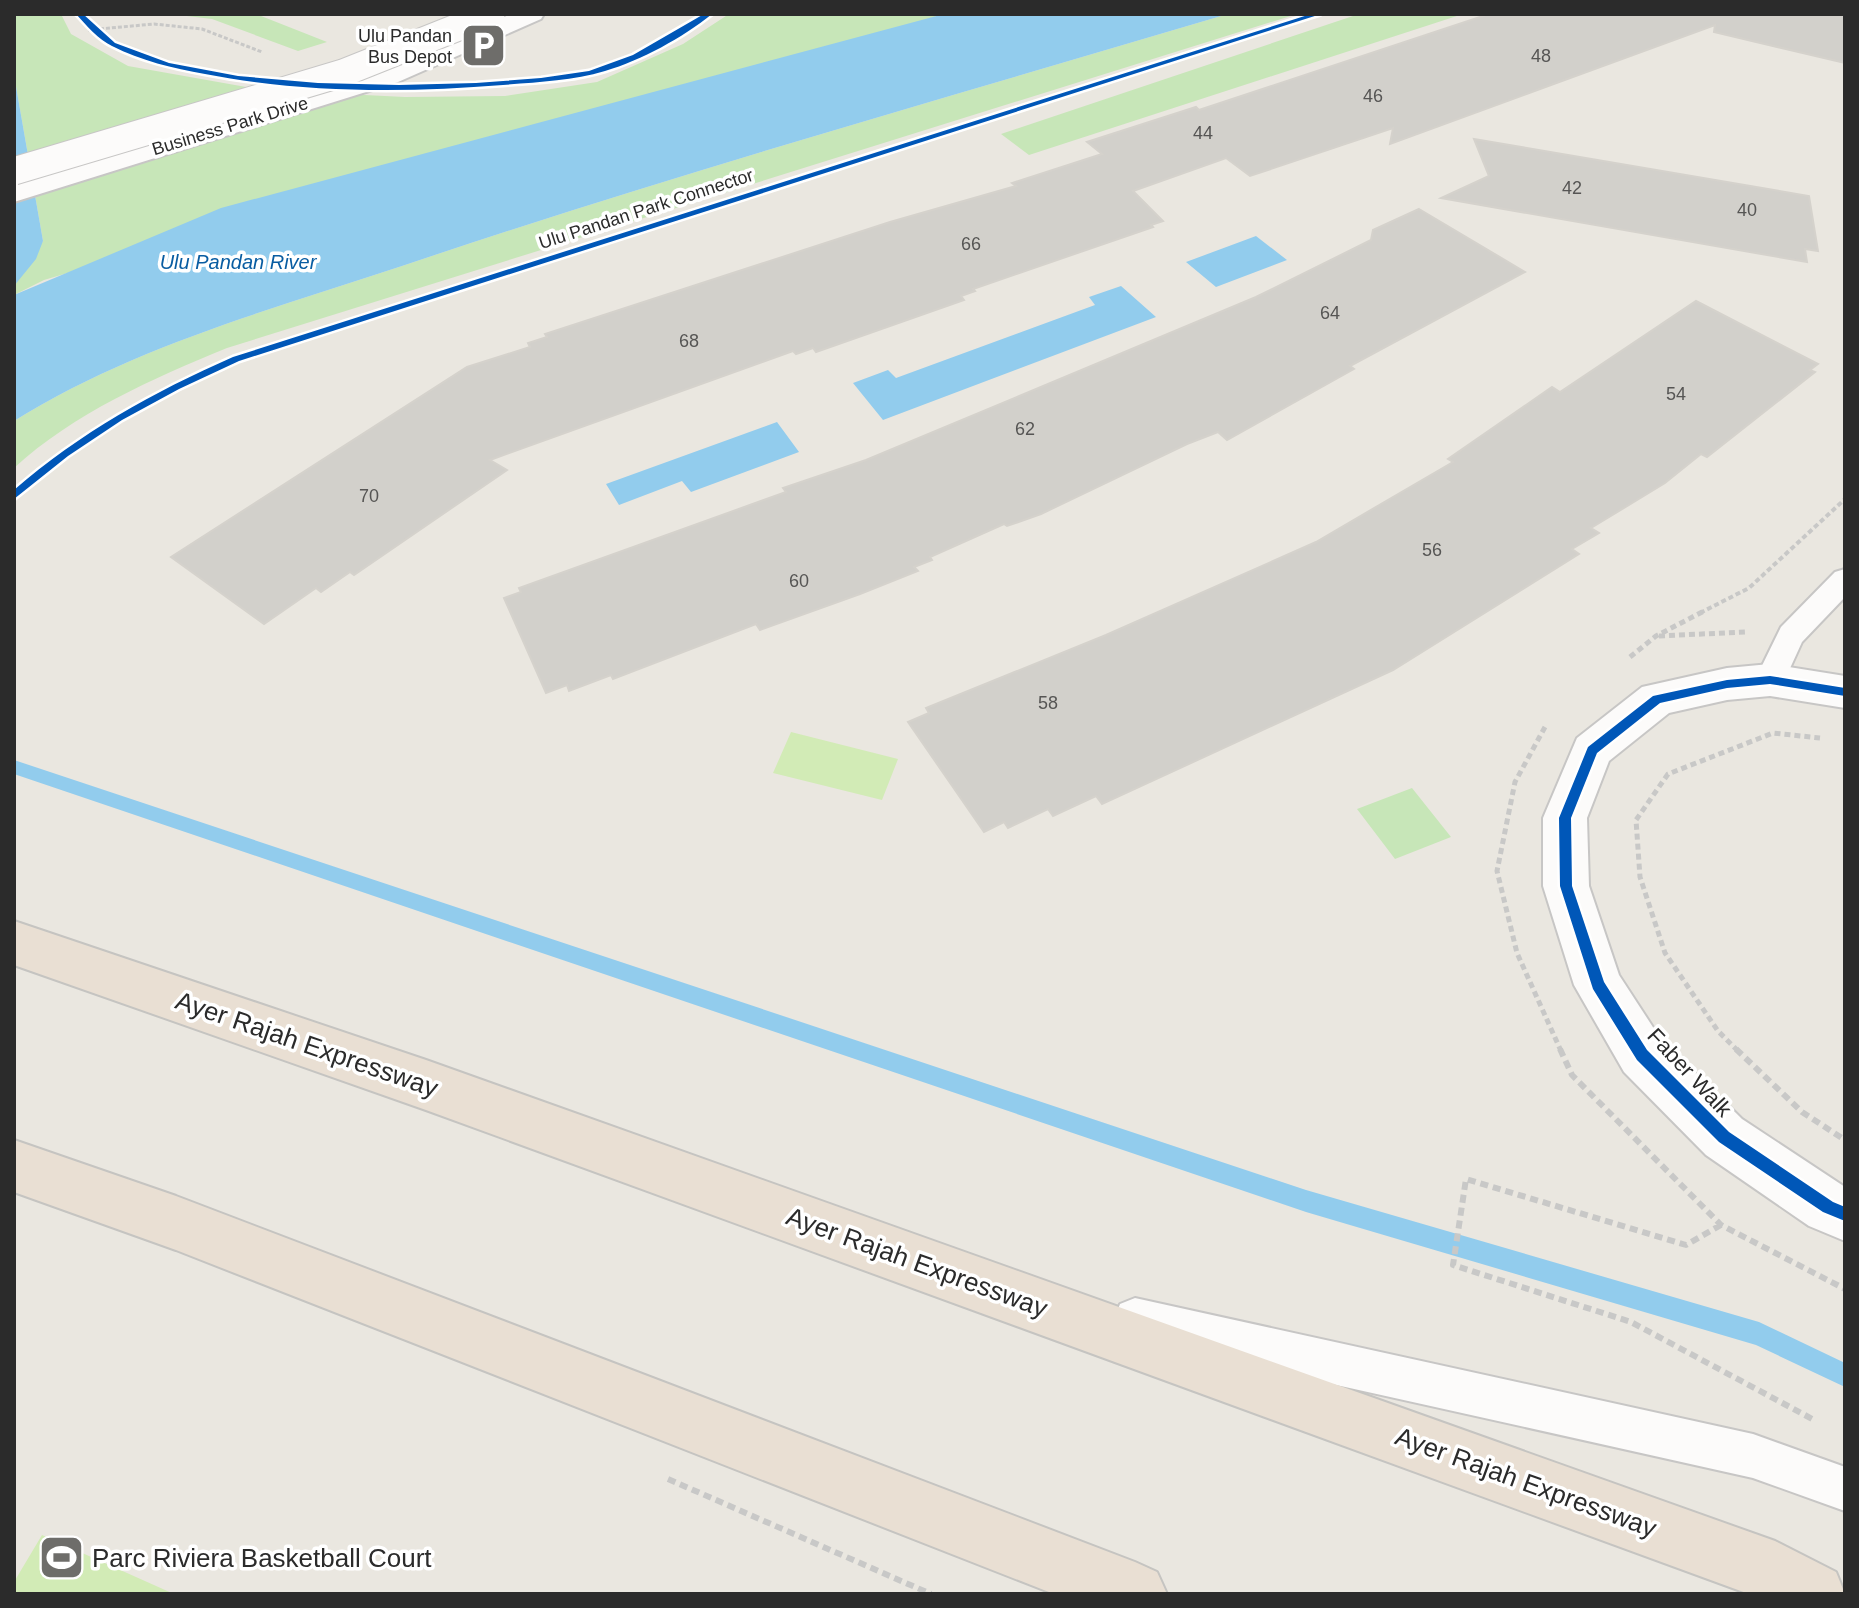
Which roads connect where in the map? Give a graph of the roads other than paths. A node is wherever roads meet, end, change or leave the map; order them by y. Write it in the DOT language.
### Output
graph roads {
  1 [pos="491,14"];
  2 [pos="532,14"];
  3 [pos="14,171"];
  4 [pos="14,193"];
  5 [pos="1845,579"];
  6 [pos="1770,680"];
  7 [pos="1845,692"];
  8 [pos="14,943"];
  9 [pos="14,1166"];
  10 [pos="1845,1214"];
  11 [pos="980,1284"];
  12 [pos="1845,1489"];
  13 [pos="1135,1594"];
  14 [pos="1814,1594"];
  1 -- 3 [label="street, Business Park Drive, bridge"];
  2 -- 4 [label="street, Business Park Drive"];
  5 -- 6 [label="lane"];
  6 -- 7 [label="street, Faber Walk"];
  6 -- 10 [label="street, Faber Walk"];
  8 -- 11 [label="highway, Ayer Rajah Expressway"];
  9 -- 13 [label="highway"];
  11 -- 12 [label="lane"];
  11 -- 14 [label="highway, Ayer Rajah Expressway"];
}
